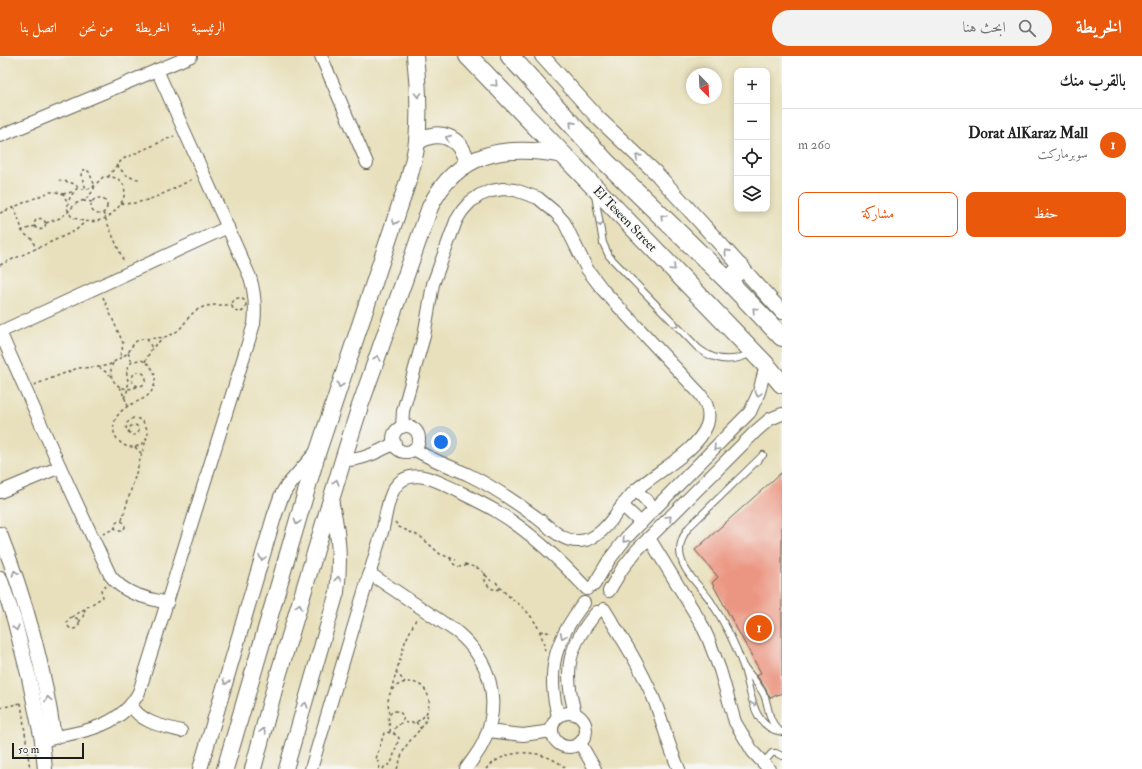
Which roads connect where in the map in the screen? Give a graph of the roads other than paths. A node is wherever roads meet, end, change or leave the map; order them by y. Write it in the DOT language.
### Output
graph roads {
  1 [pos="191,56"];
  2 [pos="321,56"];
  3 [pos="415,56"];
  4 [pos="468,56"];
  5 [pos="510,56"];
  6 [pos="542,56"];
  7 [pos="157,70"];
  8 [pos="0,136"];
  9 [pos="417,142"];
  10 [pos="563,155"];
  11 [pos="367,163"];
  12 [pos="467,163"];
  13 [pos="593,186"];
  14 [pos="228,228"];
  15 [pos="742,268"];
  16 [pos="728,281"];
  17 [pos="782,312"];
  18 [pos="0,332"];
  19 [pos="782,337"];
  20 [pos="753,352"];
  21 [pos="766,365"];
  22 [pos="782,384"];
  23 [pos="782,414"];
  24 [pos="402,427"];
  25 [pos="394,443"];
  26 [pos="414,449"];
  27 [pos="318,451"];
  28 [pos="763,455"];
  29 [pos="343,460"];
  30 [pos="60,467"];
  31 [pos="636,490"];
  32 [pos="0,492"];
  33 [pos="331,501"];
  34 [pos="622,505"];
  35 [pos="655,510"];
  36 [pos="642,523"];
  37 [pos="0,534"];
  38 [pos="649,538"];
  39 [pos="369,573"];
  40 [pos="0,578"];
  41 [pos="590,587"];
  42 [pos="609,591"];
  43 [pos="167,603"];
  44 [pos="584,603"];
  45 [pos="600,610"];
  46 [pos="743,666"];
  47 [pos="131,705"];
  48 [pos="575,713"];
  49 [pos="558,716"];
  50 [pos="181,731"];
  51 [pos="552,731"];
  52 [pos="488,732"];
  53 [pos="782,732"];
  54 [pos="48,739"];
  55 [pos="580,743"];
  56 [pos="782,756"];
  57 [pos="766,766"];
  58 [pos="45,769"];
  59 [pos="200,769"];
  60 [pos="225,769"];
  61 [pos="253,769"];
  62 [pos="286,769"];
  63 [pos="311,769"];
  64 [pos="466,769"];
  65 [pos="595,769"];
  66 [pos="679,769"];
  1 -- 7 [label="street"];
  2 -- 11 [label="street"];
  3 -- 9 [label="main road, one-way"];
  4 -- 10 [label="main road, El Teseen Street, one-way"];
  16 -- 5 [label="main road, El Teseen Street, one-way"];
  15 -- 6 [label="street, one-way"];
  7 -- 8 [label="street"];
  7 -- 14 [label="street"];
  12 -- 9 [label="main road, one-way"];
  9 -- 27 [label="main road, one-way"];
  10 -- 12 [label="main road"];
  10 -- 13 [label="main road, El Teseen Street"];
  29 -- 12 [label="main road, one-way"];
  13 -- 20 [label="main road, El Teseen Street, one-way"];
  13 -- 20 [label="lane, one-way"];
  14 -- 18 [label="street"];
  14 -- 43 [label="street"];
  15 -- 16 [label="main road"];
  15 -- 17 [label="street"];
  19 -- 16 [label="main road, El Teseen Street, one-way"];
  18 -- 30 [label="street"];
  20 -- 21 [label="main road, El Teseen Street"];
  21 -- 22 [label="main road, El Teseen Street"];
  21 -- 35 [label="street, one-way"];
  38 -- 23 [label="street, one-way"];
  24 -- 25 [label="street"];
  24 -- 26 [label="street"];
  24 -- 31 [label="street"];
  25 -- 26 [label="street"];
  25 -- 29 [label="street"];
  26 -- 34 [label="street"];
  27 -- 59 [label="street, one-way"];
  27 -- 60 [label="main road, one-way"];
  28 -- 46 [label="lane"];
  33 -- 29 [label="main road, one-way"];
  30 -- 32 [label="street"];
  30 -- 43 [label="street"];
  31 -- 34 [label="street"];
  31 -- 35 [label="street"];
  61 -- 33 [label="main road, one-way"];
  62 -- 33 [label="street, one-way"];
  34 -- 36 [label="street"];
  35 -- 36 [label="street"];
  36 -- 41 [label="street, one-way"];
  54 -- 37 [label="street, one-way"];
  38 -- 42 [label="street"];
  38 -- 57 [label="street"];
  39 -- 41 [label="street"];
  39 -- 52 [label="street"];
  39 -- 63 [label="street"];
  40 -- 54 [label="street, one-way"];
  41 -- 42 [label="street"];
  41 -- 44 [label="street"];
  42 -- 45 [label="street"];
  43 -- 47 [label="street"];
  44 -- 45 [label="street"];
  44 -- 49 [label="street, one-way"];
  45 -- 48 [label="street"];
  45 -- 66 [label="street"];
  46 -- 53 [label="lane"];
  46 -- 53 [label="lane, one-way"];
  47 -- 50 [label="street"];
  47 -- 54 [label="street"];
  48 -- 49 [label="street"];
  48 -- 55 [label="street"];
  49 -- 51 [label="street"];
  51 -- 52 [label="street"];
  51 -- 55 [label="street"];
  52 -- 64 [label="street"];
  54 -- 58 [label="street"];
  55 -- 65 [label="street"];
  56 -- 57 [label="lane"];
}
